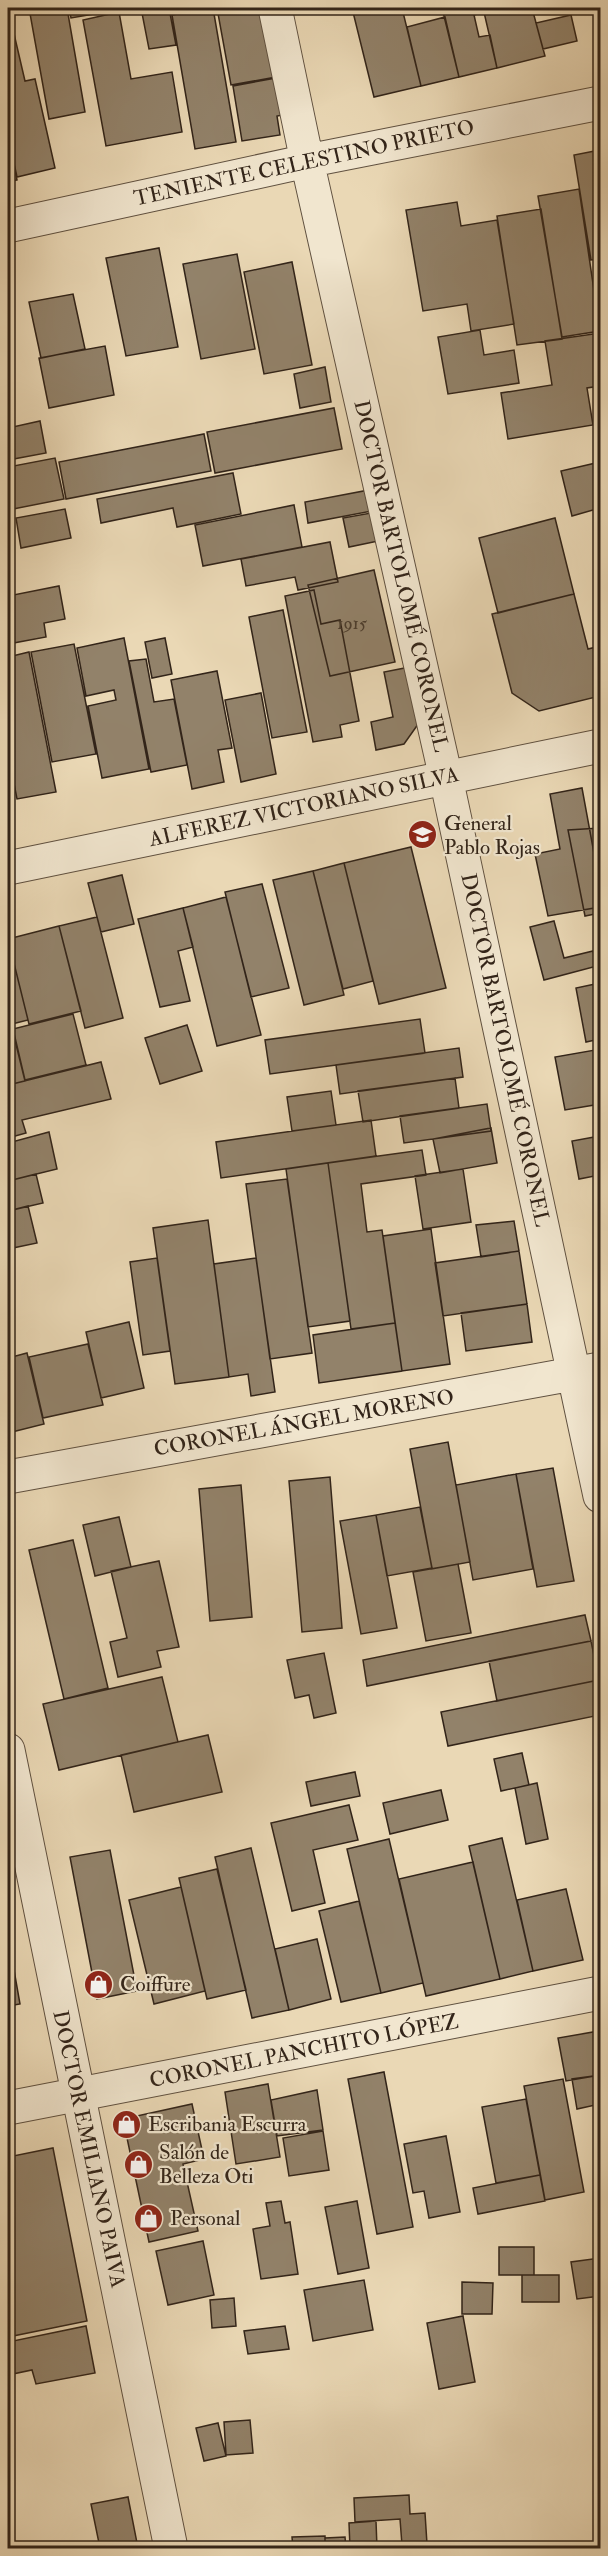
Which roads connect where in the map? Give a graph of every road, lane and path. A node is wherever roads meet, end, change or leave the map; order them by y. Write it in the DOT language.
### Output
graph roads {
  1 [pos="275,8"];
  2 [pos="600,102"];
  3 [pos="307,161"];
  4 [pos="8,226"];
  5 [pos="600,746"];
  6 [pos="446,778"];
  7 [pos="8,868"];
  8 [pos="587,1371"];
  9 [pos="8,1477"];
  10 [pos="600,1496"];
  11 [pos="8,1750"];
  12 [pos="600,1993"];
  13 [pos="78,2095"];
  14 [pos="8,2108"];
  15 [pos="171,2548"];
  1 -- 3 [label="street, DOCTOR BARTOLOMÉ CORONEL"];
  2 -- 3 [label="street, TENIENTE CELESTINO PRIETO"];
  3 -- 4 [label="street, TENIENTE CELESTINO PRIETO"];
  3 -- 6 [label="street, DOCTOR BARTOLOMÉ CORONEL"];
  5 -- 6 [label="street, ALFEREZ VICTORIANO SILVA"];
  6 -- 7 [label="street, ALFEREZ VICTORIANO SILVA"];
  6 -- 8 [label="street, DOCTOR BARTOLOMÉ CORONEL"];
  8 -- 9 [label="street, CORONEL ÁNGEL MORENO"];
  8 -- 10 [label="street, DOCTOR BARTOLOMÉ CORONEL"];
  11 -- 13 [label="street, DOCTOR EMILIANO PAIVA"];
  12 -- 13 [label="street, CORONEL PANCHITO LÓPEZ"];
  13 -- 14 [label="street, CORONEL PANCHITO LÓPEZ"];
  13 -- 15 [label="street, DOCTOR EMILIANO PAIVA"];
}
